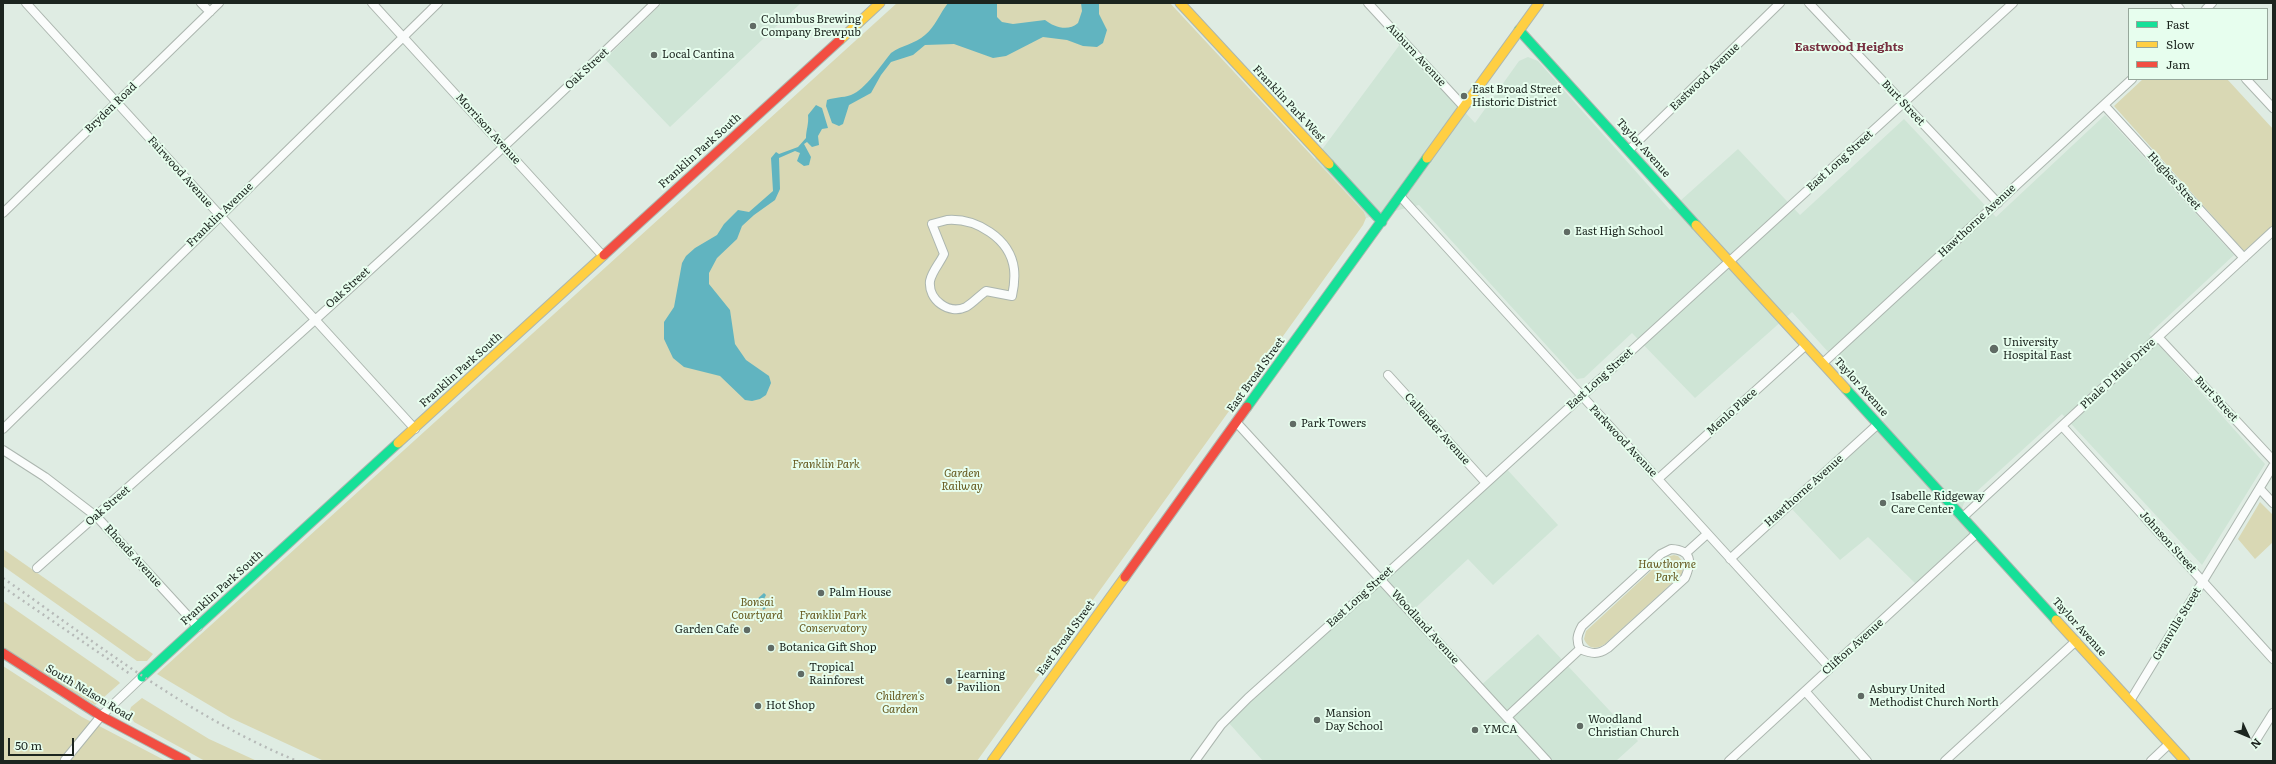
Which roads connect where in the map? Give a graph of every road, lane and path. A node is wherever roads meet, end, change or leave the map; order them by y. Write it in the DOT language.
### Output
graph roads {
  1 [pos="26,3"];
  2 [pos="201,3"];
  3 [pos="219,3"];
  4 [pos="372,3"];
  5 [pos="438,3"];
  6 [pos="655,3"];
  7 [pos="880,3"];
  8 [pos="1180,3"];
  9 [pos="1368,3"];
  10 [pos="1539,3"];
  11 [pos="1780,3"];
  12 [pos="1809,3"];
  13 [pos="2013,3"];
  14 [pos="210,12"];
  15 [pos="1519,30"];
  16 [pos="403,37"];
  17 [pos="2131,80"];
  18 [pos="2247,80"];
  19 [pos="116,102"];
  20 [pos="1904,103"];
  21 [pos="2104,105"];
  22 [pos="1464,107"];
  23 [pos="2273,108"];
  24 [pos="503,146"];
  25 [pos="1629,150"];
  26 [pos="1400,196"];
  27 [pos="1998,202"];
  28 [pos="3,213"];
  29 [pos="220,215"];
  30 [pos="1382,222"];
  31 [pos="932,224"];
  32 [pos="2273,230"];
  33 [pos="603,256"];
  34 [pos="2244,258"];
  35 [pos="1729,260"];
  36 [pos="315,319"];
  37 [pos="2158,337"];
  38 [pos="1806,345"];
  39 [pos="1823,363"];
  40 [pos="1388,374"];
  41 [pos="1581,396"];
  42 [pos="1237,423"];
  43 [pos="1878,424"];
  44 [pos="2062,426"];
  45 [pos="414,428"];
  46 [pos="3,429"];
  47 [pos="3,450"];
  48 [pos="2273,460"];
  49 [pos="2273,466"];
  50 [pos="1658,479"];
  51 [pos="1486,483"];
  52 [pos="2260,489"];
  53 [pos="2273,503"];
  54 [pos="96,516"];
  55 [pos="1963,517"];
  56 [pos="1978,533"];
  57 [pos="1708,534"];
  58 [pos="1686,553"];
  59 [pos="1730,559"];
  60 [pos="37,568"];
  61 [pos="1381,579"];
  62 [pos="2203,582"];
  63 [pos="198,627"];
  64 [pos="2076,641"];
  65 [pos="1580,649"];
  66 [pos="3,653"];
  67 [pos="2273,659"];
  68 [pos="1830,668"];
  69 [pos="142,678"];
  70 [pos="1805,691"];
  71 [pos="2130,700"];
  72 [pos="2273,713"];
  73 [pos="101,716"];
  74 [pos="1507,717"];
  75 [pos="2256,740"];
  76 [pos="2170,744"];
  77 [pos="65,760"];
  78 [pos="186,761"];
  79 [pos="992,761"];
  80 [pos="1195,761"];
  81 [pos="1547,761"];
  82 [pos="1728,761"];
  83 [pos="1867,761"];
  84 [pos="1945,761"];
  85 [pos="2151,761"];
  86 [pos="2186,761"];
  1 -- 19 [label="street, Fairwood Avenue"];
  2 -- 14 [label="street"];
  3 -- 14 [label="street, Bryden Road"];
  4 -- 16 [label="street, Morrison Avenue"];
  5 -- 16 [label="street, Franklin Avenue"];
  6 -- 24 [label="street, Oak Street"];
  7 -- 33 [label="main road, Franklin Park South"];
  8 -- 30 [label="main road, Franklin Park West"];
  9 -- 22 [label="street, Auburn Avenue"];
  10 -- 15 [label="main road, East Broad Street"];
  11 -- 25 [label="street, Eastwood Avenue"];
  12 -- 20 [label="street, Burt Street"];
  13 -- 20 [label="street, East Long Street"];
  14 -- 19 [label="street, Bryden Road"];
  15 -- 22 [label="main road, East Broad Street"];
  15 -- 25 [label="main road, Taylor Avenue"];
  16 -- 24 [label="street, Morrison Avenue"];
  16 -- 29 [label="street, Franklin Avenue"];
  17 -- 21 [label="street, Hawthorne Avenue"];
  18 -- 23 [label="street"];
  19 -- 28 [label="street, Bryden Road"];
  19 -- 29 [label="street, Fairwood Avenue"];
  20 -- 27 [label="street, Burt Street"];
  20 -- 35 [label="street, East Long Street"];
  21 -- 27 [label="street, Hawthorne Avenue"];
  21 -- 34 [label="street, Hughes Street"];
  22 -- 26 [label="main road, East Broad Street"];
  24 -- 33 [label="street, Morrison Avenue"];
  24 -- 36 [label="street, Oak Street"];
  25 -- 35 [label="main road, Taylor Avenue"];
  26 -- 30 [label="main road, East Broad Street"];
  26 -- 41 [label="street, Parkwood Avenue"];
  27 -- 39 [label="street, Hawthorne Avenue"];
  29 -- 36 [label="street, Fairwood Avenue"];
  29 -- 46 [label="street, Franklin Avenue"];
  30 -- 42 [label="main road, East Broad Street"];
  31 -- 31 [label="street"];
  32 -- 34 [label="street, Phale D Hale Drive"];
  33 -- 45 [label="main road, Franklin Park South"];
  34 -- 37 [label="street, Phale D Hale Drive"];
  35 -- 38 [label="main road, Taylor Avenue"];
  35 -- 41 [label="street, East Long Street"];
  36 -- 45 [label="street, Fairwood Avenue"];
  36 -- 54 [label="street, Oak Street"];
  37 -- 44 [label="street, Phale D Hale Drive"];
  37 -- 48 [label="street, Burt Street"];
  38 -- 39 [label="main road, Taylor Avenue"];
  38 -- 50 [label="street, Menlo Place"];
  39 -- 43 [label="main road, Taylor Avenue"];
  40 -- 51 [label="street, Callender Avenue"];
  41 -- 50 [label="street, Parkwood Avenue"];
  41 -- 51 [label="street, East Long Street"];
  42 -- 61 [label="street, Woodland Avenue"];
  42 -- 79 [label="main road, East Broad Street"];
  43 -- 55 [label="main road, Taylor Avenue"];
  43 -- 59 [label="street, Hawthorne Avenue"];
  44 -- 55 [label="street, Phale D Hale Drive"];
  44 -- 62 [label="street, Johnson Street"];
  45 -- 63 [label="main road, Franklin Park South"];
  47 -- 54 [label="street, Rhoads Avenue"];
  49 -- 52 [label="street, Granville Street"];
  50 -- 57 [label="street, Parkwood Avenue"];
  51 -- 61 [label="street, East Long Street"];
  52 -- 53 [label="street"];
  52 -- 62 [label="street, Granville Street"];
  54 -- 60 [label="street, Oak Street"];
  54 -- 63 [label="street, Rhoads Avenue"];
  55 -- 56 [label="main road, Taylor Avenue"];
  56 -- 64 [label="main road, Taylor Avenue"];
  56 -- 68 [label="street, Clifton Avenue"];
  57 -- 58 [label="street"];
  57 -- 59 [label="street, Parkwood Avenue"];
  58 -- 65 [label="street"];
  58 -- 65 [label="street"];
  59 -- 68 [label="street, Parkwood Avenue"];
  61 -- 74 [label="street, Woodland Avenue"];
  61 -- 80 [label="street, East Long Street"];
  62 -- 67 [label="street, Johnson Street"];
  62 -- 71 [label="street, Granville Street"];
  63 -- 69 [label="main road, Franklin Park South"];
  64 -- 71 [label="main road, Taylor Avenue"];
  64 -- 84 [label="street"];
  65 -- 74 [label="street"];
  66 -- 73 [label="main road, South Nelson Road"];
  68 -- 70 [label="street, Clifton Avenue"];
  69 -- 73 [label="street, Franklin Park South"];
  70 -- 82 [label="street, Clifton Avenue"];
  70 -- 83 [label="street"];
  71 -- 76 [label="main road, Taylor Avenue"];
  72 -- 75 [label="street"];
  73 -- 77 [label="street, Franklin Park South"];
  73 -- 78 [label="main road, South Nelson Road"];
  74 -- 81 [label="street, Woodland Avenue"];
  76 -- 85 [label="street"];
  76 -- 86 [label="main road, Taylor Avenue"];
}
